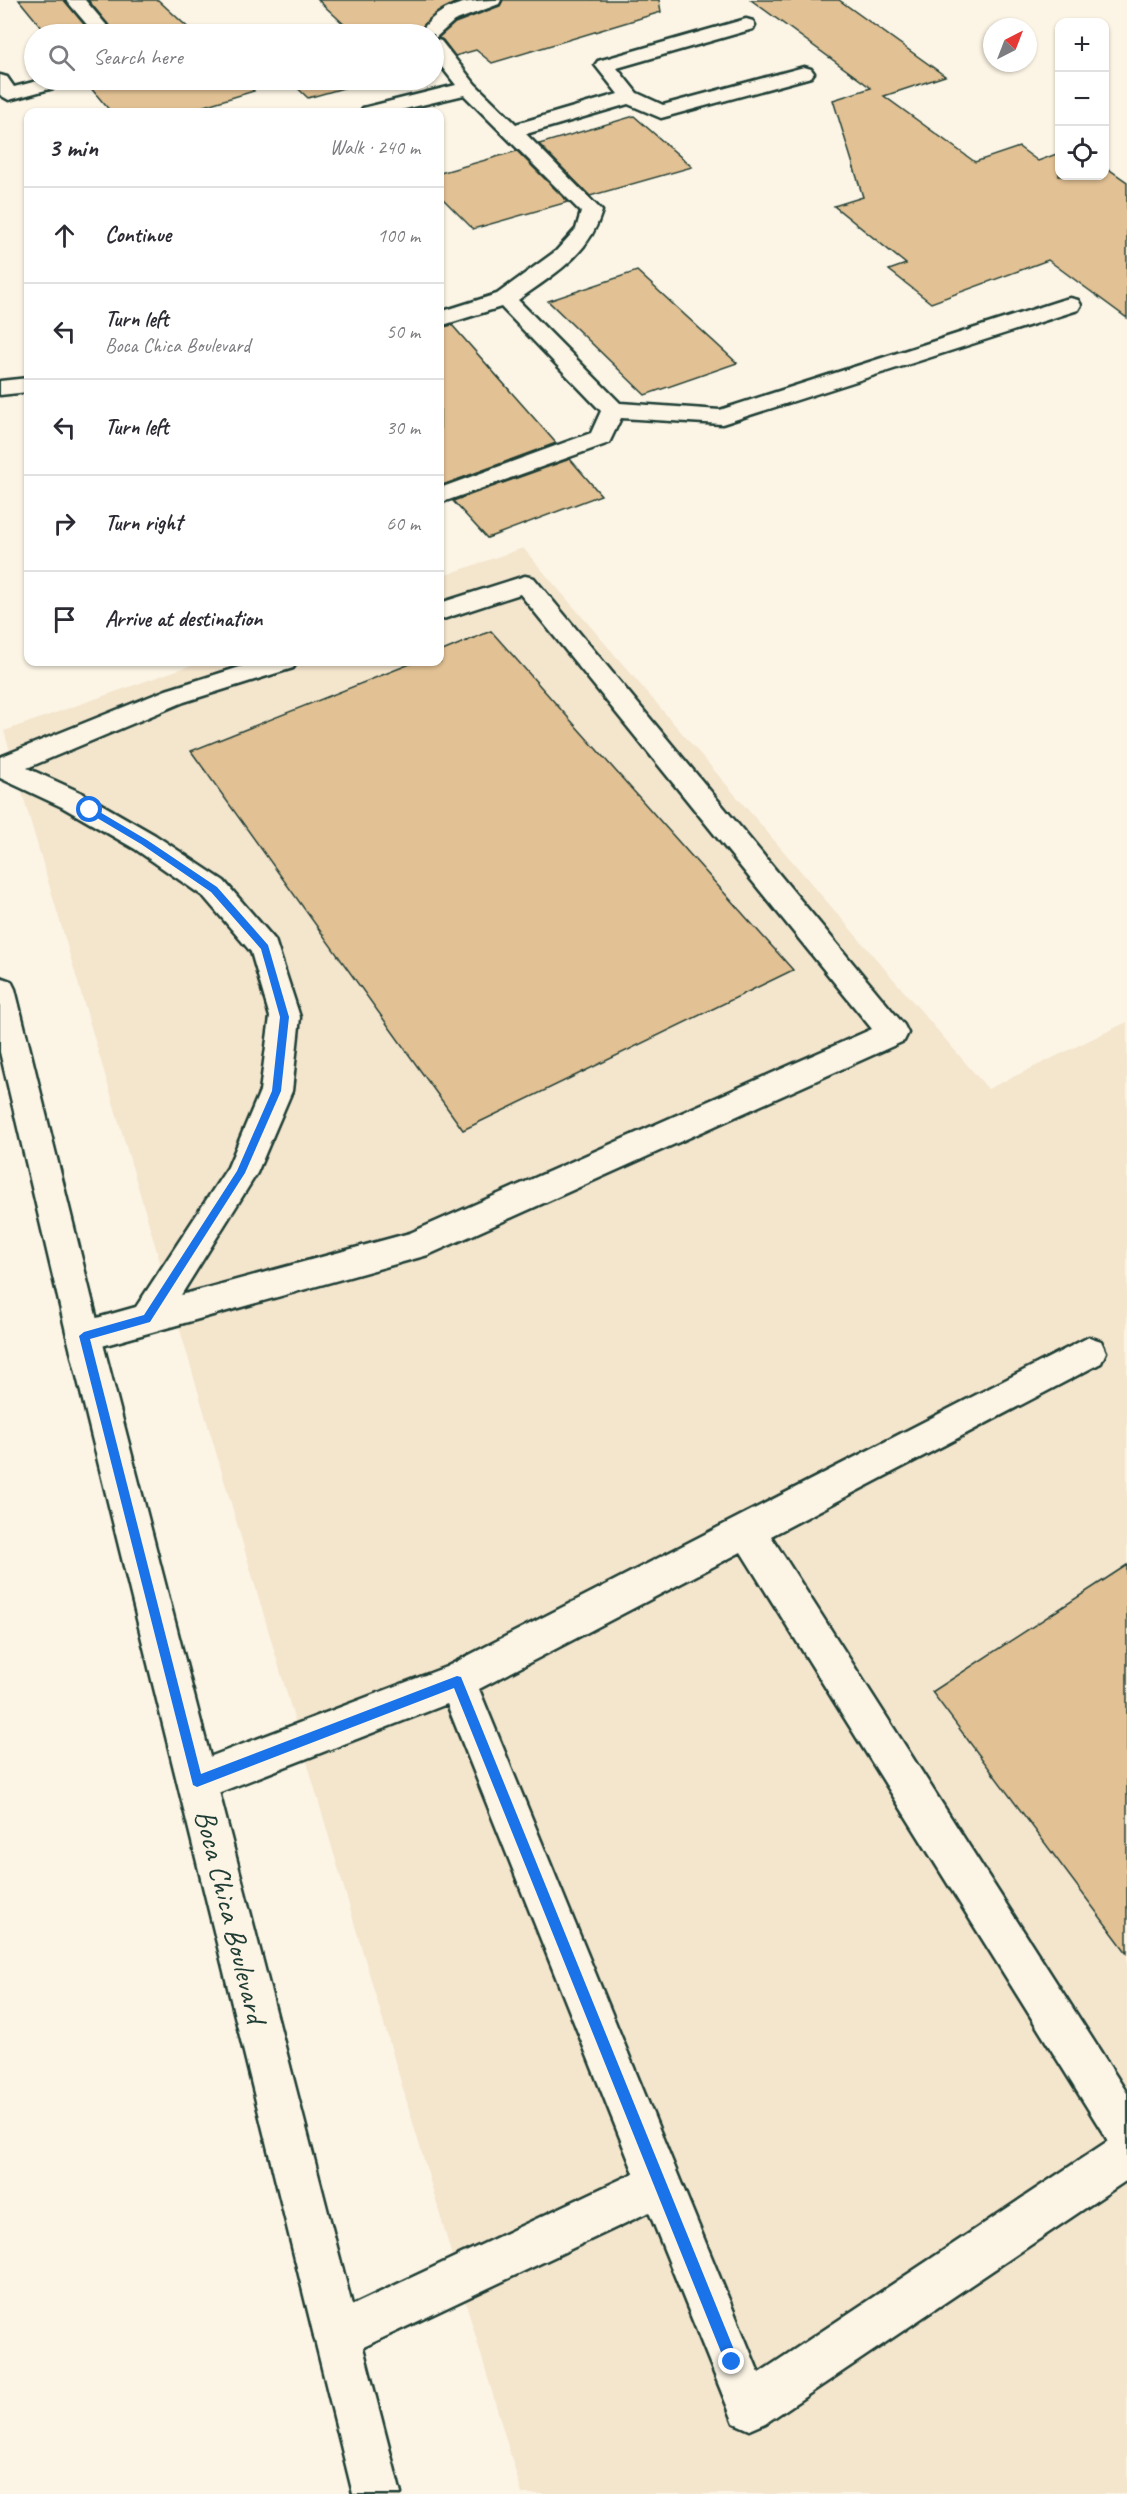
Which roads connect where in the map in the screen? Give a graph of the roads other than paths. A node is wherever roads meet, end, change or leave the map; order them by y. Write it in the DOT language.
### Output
graph roads {
  1 [pos="75,0"];
  2 [pos="492,0"];
  3 [pos="96,24"];
  4 [pos="437,24"];
  5 [pos="746,25"];
  6 [pos="444,58"];
  7 [pos="804,74"];
  8 [pos="24,87"];
  9 [pos="468,88"];
  10 [pos="3,91"];
  11 [pos="630,97"];
  12 [pos="386,108"];
  13 [pos="512,132"];
  14 [pos="505,299"];
  15 [pos="1070,305"];
  16 [pos="444,318"];
  17 [pos="24,385"];
  18 [pos="0,388"];
  19 [pos="613,410"];
  20 [pos="444,495"];
  21 [pos="444,611"];
  22 [pos="271,666"];
  23 [pos="1,767"];
  24 [pos="0,989"];
  25 [pos="147,1319"];
  26 [pos="84,1336"];
  27 [pos="1089,1352"];
  28 [pos="747,1530"];
  29 [pos="457,1681"];
  30 [pos="197,1781"];
  31 [pos="1127,2132"];
  32 [pos="1127,2154"];
  33 [pos="660,2184"];
  34 [pos="337,2336"];
  35 [pos="377,2494"];
  1 -- 3 [label="main road"];
  2 -- 4 [label="main road"];
  5 -- 11 [label="main road"];
  6 -- 9 [label="main road"];
  7 -- 11 [label="main road"];
  8 -- 10 [label="main road"];
  9 -- 12 [label="main road"];
  9 -- 13 [label="main road"];
  11 -- 13 [label="main road"];
  13 -- 14 [label="main road"];
  14 -- 16 [label="main road"];
  14 -- 19 [label="main road"];
  15 -- 19 [label="main road"];
  17 -- 18 [label="main road"];
  19 -- 20 [label="main road"];
  21 -- 25 [label="main road"];
  22 -- 23 [label="main road"];
  23 -- 25 [label="main road"];
  24 -- 26 [label="main road, Boca Chica Boulevard"];
  25 -- 26 [label="main road"];
  26 -- 30 [label="main road, Boca Chica Boulevard"];
  27 -- 28 [label="main road"];
  28 -- 29 [label="main road"];
  28 -- 31 [label="main road"];
  29 -- 30 [label="main road"];
  29 -- 33 [label="main road"];
  30 -- 34 [label="main road, Boca Chica Boulevard"];
  32 -- 33 [label="main road"];
  33 -- 34 [label="main road"];
  34 -- 35 [label="main road, Boca Chica Boulevard"];
}
